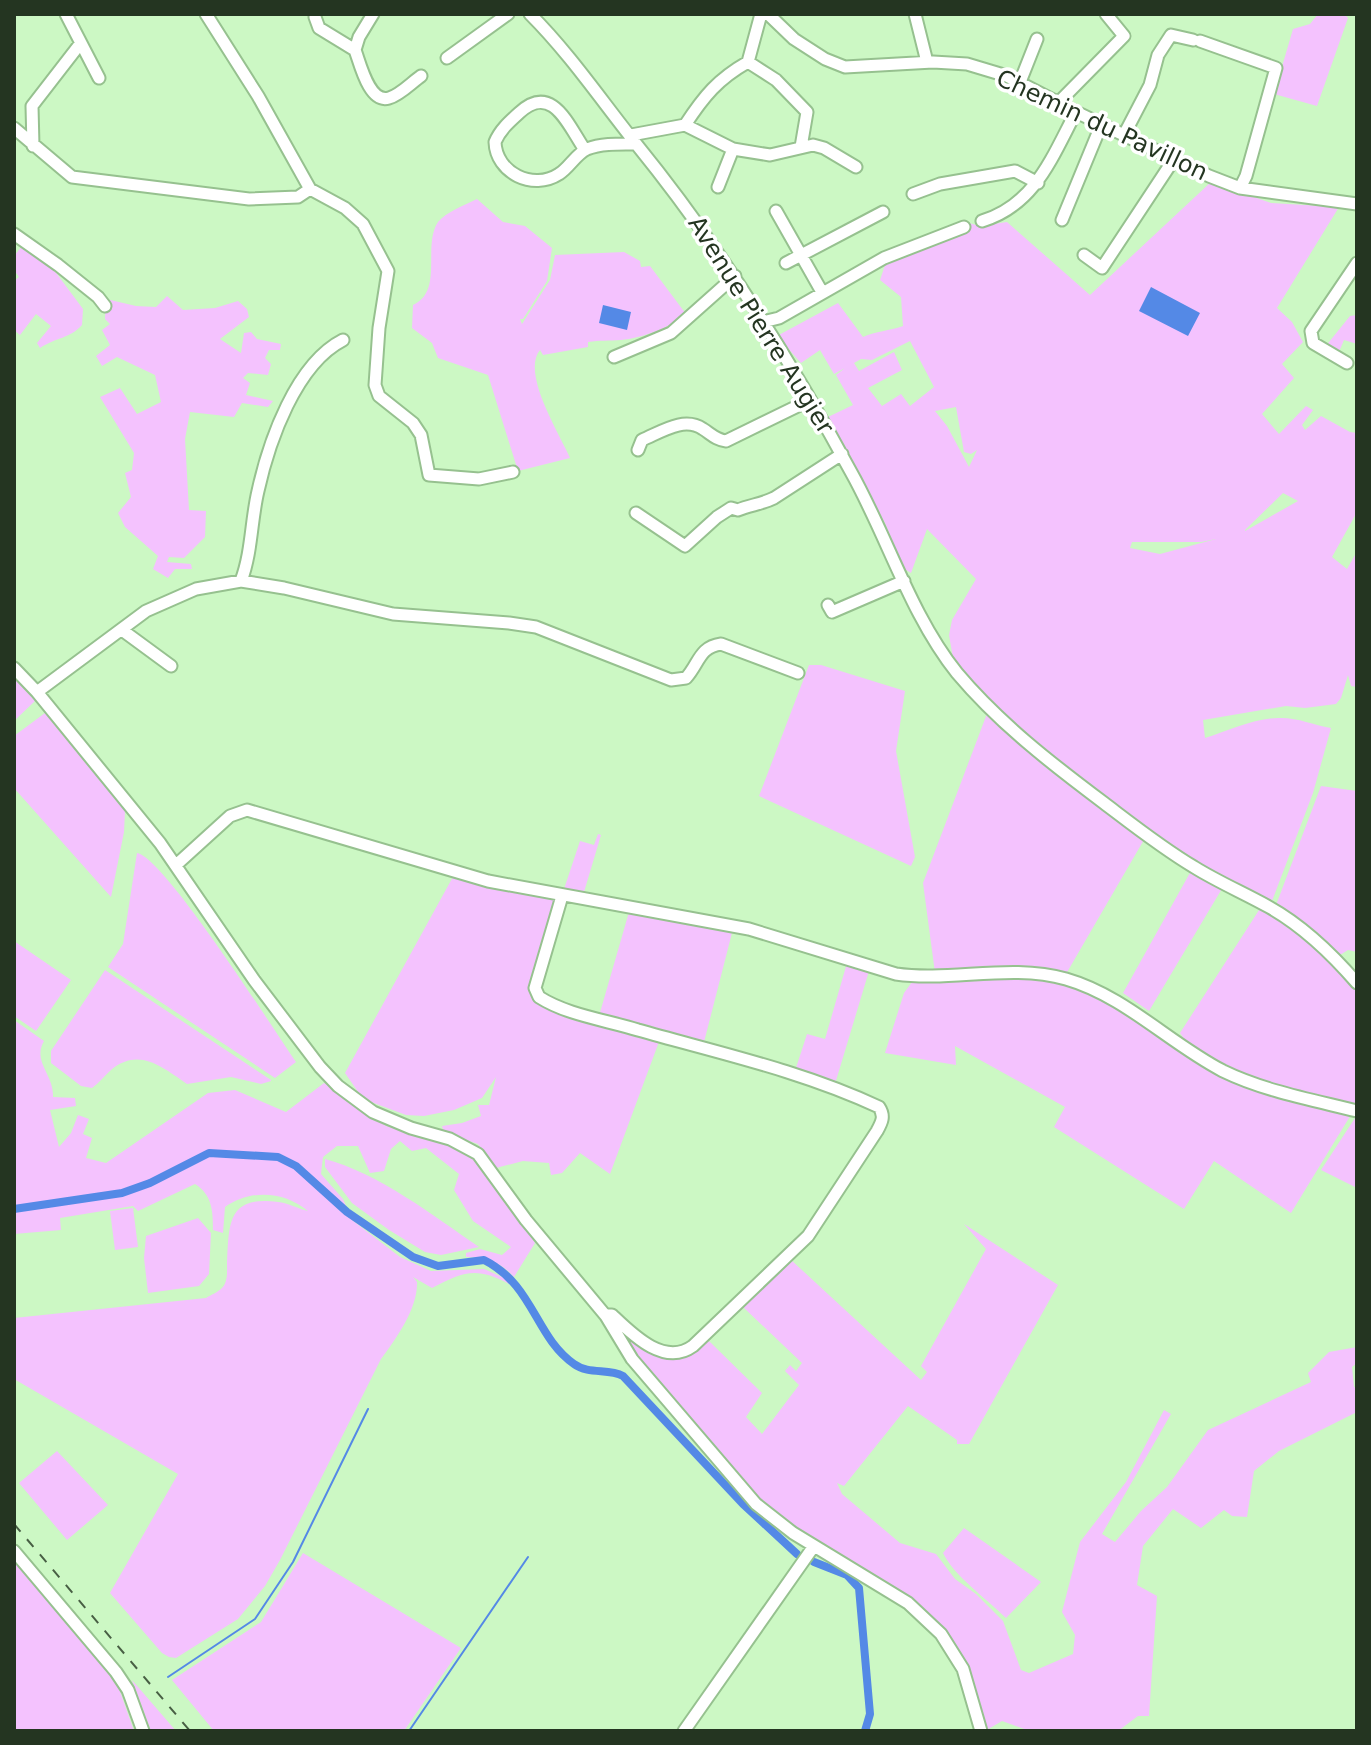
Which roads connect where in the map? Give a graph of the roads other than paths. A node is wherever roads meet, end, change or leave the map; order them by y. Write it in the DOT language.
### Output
graph roads {
  1 [pos="66,14"];
  2 [pos="206,14"];
  3 [pos="373,14"];
  4 [pos="508,14"];
  5 [pos="761,14"];
  6 [pos="768,14"];
  7 [pos="1106,14"];
  8 [pos="531,15"];
  9 [pos="917,15"];
  10 [pos="315,17"];
  11 [pos="1037,39"];
  12 [pos="80,44"];
  13 [pos="355,50"];
  14 [pos="447,58"];
  15 [pos="748,62"];
  16 [pos="927,62"];
  17 [pos="421,76"];
  18 [pos="99,78"];
  19 [pos="1020,82"];
  20 [pos="1059,102"];
  21 [pos="1076,112"];
  22 [pos="1102,123"];
  23 [pos="685,125"];
  24 [pos="14,128"];
  25 [pos="1125,133"];
  26 [pos="632,137"];
  27 [pos="33,146"];
  28 [pos="801,147"];
  29 [pos="733,149"];
  30 [pos="585,150"];
  31 [pos="1174,159"];
  32 [pos="856,167"];
  33 [pos="1038,183"];
  34 [pos="718,187"];
  35 [pos="1240,188"];
  36 [pos="310,189"];
  37 [pos="913,194"];
  38 [pos="1357,204"];
  39 [pos="776,211"];
  40 [pos="883,212"];
  41 [pos="1062,220"];
  42 [pos="982,221"];
  43 [pos="964,227"];
  44 [pos="14,234"];
  45 [pos="1084,255"];
  46 [pos="800,256"];
  47 [pos="786,263"];
  48 [pos="1357,263"];
  49 [pos="735,276"];
  50 [pos="822,292"];
  51 [pos="105,306"];
  52 [pos="763,322"];
  53 [pos="343,340"];
  54 [pos="614,357"];
  55 [pos="1347,363"];
  56 [pos="810,400"];
  57 [pos="638,450"];
  58 [pos="842,454"];
  59 [pos="513,472"];
  60 [pos="636,513"];
  61 [pos="241,581"];
  62 [pos="904,581"];
  63 [pos="828,605"];
  64 [pos="122,630"];
  65 [pos="171,666"];
  66 [pos="14,668"];
  67 [pos="798,673"];
  68 [pos="37,692"];
  69 [pos="176,865"];
  70 [pos="562,896"];
  71 [pos="1357,983"];
  72 [pos="1357,1111"];
  73 [pos="606,1316"];
  74 [pos="814,1546"];
  75 [pos="14,1551"];
  76 [pos="143,1731"];
  77 [pos="684,1731"];
  78 [pos="981,1731"];
  1 -- 12 [label="street"];
  2 -- 36 [label="street"];
  3 -- 13 [label="street"];
  4 -- 14 [label="street"];
  5 -- 15 [label="street"];
  6 -- 16 [label="street, Chemin du Pavillon"];
  7 -- 20 [label="street"];
  8 -- 26 [label="street, Avenue Pierre Augier"];
  9 -- 16 [label="street"];
  10 -- 13 [label="street"];
  11 -- 19 [label="street"];
  12 -- 18 [label="street"];
  12 -- 27 [label="street"];
  13 -- 17 [label="street"];
  15 -- 23 [label="street"];
  15 -- 28 [label="street"];
  16 -- 19 [label="street, Chemin du Pavillon"];
  19 -- 20 [label="street, Chemin du Pavillon"];
  20 -- 21 [label="street, Chemin du Pavillon"];
  21 -- 22 [label="street, Chemin du Pavillon"];
  21 -- 33 [label="street"];
  22 -- 25 [label="street, Chemin du Pavillon"];
  22 -- 41 [label="street"];
  23 -- 26 [label="street"];
  23 -- 29 [label="street"];
  24 -- 27 [label="street"];
  25 -- 31 [label="street, Chemin du Pavillon"];
  25 -- 35 [label="street"];
  26 -- 30 [label="street"];
  26 -- 49 [label="street, Avenue Pierre Augier"];
  27 -- 36 [label="street"];
  28 -- 29 [label="street"];
  28 -- 32 [label="street"];
  29 -- 34 [label="street"];
  30 -- 30 [label="street"];
  31 -- 35 [label="street, Chemin du Pavillon"];
  31 -- 45 [label="street"];
  33 -- 37 [label="street"];
  33 -- 42 [label="street"];
  35 -- 38 [label="street, Chemin du Pavillon"];
  36 -- 59 [label="street"];
  39 -- 46 [label="street"];
  40 -- 46 [label="street"];
  43 -- 50 [label="street"];
  44 -- 51 [label="street"];
  46 -- 47 [label="street"];
  46 -- 50 [label="street"];
  48 -- 55 [label="street"];
  49 -- 52 [label="street, Avenue Pierre Augier"];
  49 -- 54 [label="street"];
  50 -- 52 [label="street"];
  52 -- 56 [label="street, Avenue Pierre Augier"];
  53 -- 61 [label="street"];
  56 -- 57 [label="street"];
  56 -- 58 [label="street, Avenue Pierre Augier"];
  58 -- 60 [label="street"];
  58 -- 62 [label="street, Avenue Pierre Augier"];
  61 -- 64 [label="street"];
  61 -- 67 [label="street"];
  62 -- 63 [label="street"];
  62 -- 71 [label="street, Avenue Pierre Augier"];
  64 -- 65 [label="street"];
  64 -- 68 [label="street"];
  66 -- 68 [label="street"];
  68 -- 69 [label="street"];
  69 -- 70 [label="street"];
  69 -- 73 [label="street"];
  70 -- 72 [label="street"];
  70 -- 73 [label="street"];
  73 -- 74 [label="street"];
  74 -- 77 [label="street"];
  74 -- 78 [label="street"];
  75 -- 76 [label="street"];
}
